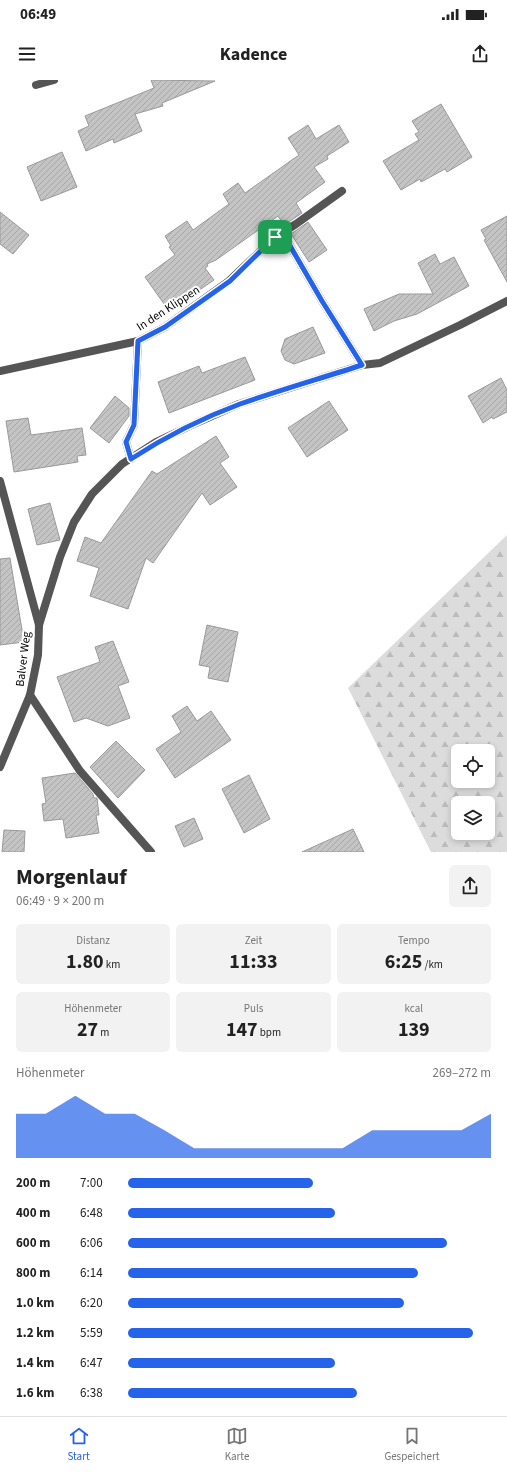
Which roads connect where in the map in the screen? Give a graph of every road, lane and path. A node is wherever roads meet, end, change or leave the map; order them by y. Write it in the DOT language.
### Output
graph roads {
  1 [pos="54,80"];
  2 [pos="35,82"];
  3 [pos="342,190"];
  4 [pos="282,232"];
  5 [pos="507,301"];
  6 [pos="138,341"];
  7 [pos="362,365"];
  8 [pos="0,371"];
  9 [pos="131,459"];
  10 [pos="0,481"];
  11 [pos="39,625"];
  12 [pos="30,695"];
  13 [pos="0,767"];
  14 [pos="151,852"];
  1 -- 2 [label="street"];
  3 -- 4 [label="street, In den Klippen"];
  4 -- 6 [label="street, In den Klippen"];
  4 -- 7 [label="street"];
  5 -- 7 [label="street"];
  6 -- 8 [label="street"];
  6 -- 9 [label="street, In den Klippen"];
  7 -- 9 [label="street"];
  9 -- 11 [label="street"];
  10 -- 11 [label="street, Balver Weg"];
  11 -- 12 [label="street, Balver Weg"];
  12 -- 13 [label="street"];
  12 -- 14 [label="street, Balver Weg"];
}
